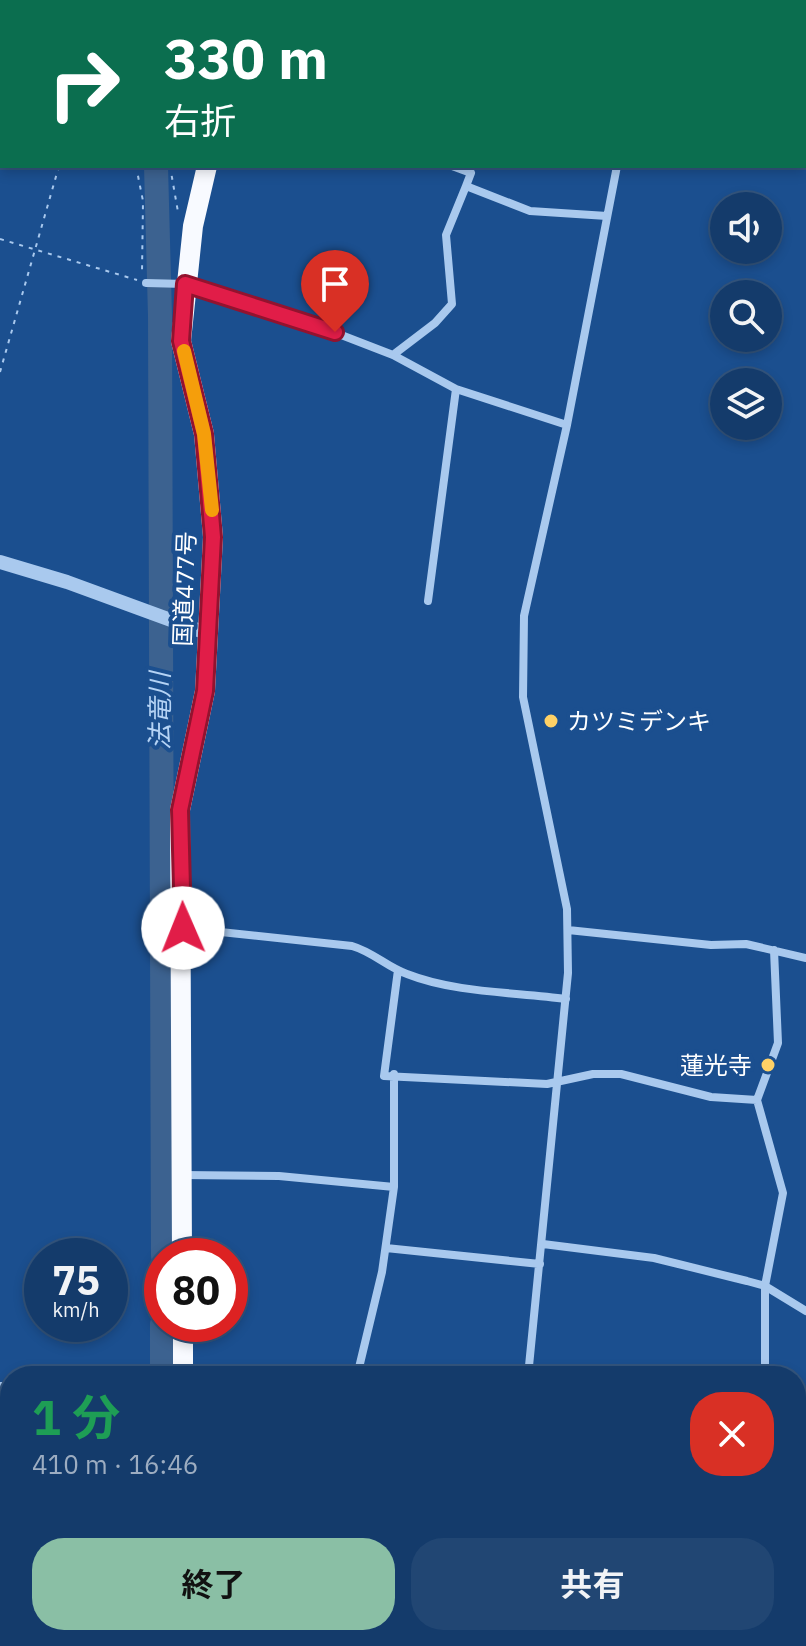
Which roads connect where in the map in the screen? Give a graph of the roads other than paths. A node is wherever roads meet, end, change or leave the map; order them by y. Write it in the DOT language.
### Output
graph roads {
  1 [pos="207,168"];
  2 [pos="457,168"];
  3 [pos="617,168"];
  4 [pos="466,186"];
  5 [pos="607,216"];
  6 [pos="146,283"];
  7 [pos="182,283"];
  8 [pos="393,355"];
  9 [pos="456,389"];
  10 [pos="567,425"];
  11 [pos="0,562"];
  12 [pos="428,601"];
  13 [pos="209,634"];
  14 [pos="183,928"];
  15 [pos="568,930"];
  16 [pos="774,950"];
  17 [pos="806,958"];
  18 [pos="398,970"];
  19 [pos="566,999"];
  20 [pos="394,1074"];
  21 [pos="560,1079"];
  22 [pos="757,1100"];
  23 [pos="182,1175"];
  24 [pos="394,1187"];
  25 [pos="182,1238"];
  26 [pos="543,1244"];
  27 [pos="386,1248"];
  28 [pos="540,1264"];
  29 [pos="765,1286"];
  30 [pos="806,1311"];
  31 [pos="183,1342"];
  32 [pos="183,1366"];
  33 [pos="360,1366"];
  34 [pos="529,1366"];
  35 [pos="765,1366"];
  1 -- 7 [label="highway, 国道477号"];
  2 -- 4 [label="street"];
  3 -- 5 [label="street"];
  4 -- 5 [label="street"];
  4 -- 8 [label="street"];
  5 -- 10 [label="street"];
  6 -- 7 [label="street"];
  7 -- 8 [label="street"];
  7 -- 13 [label="highway, 国道477号"];
  8 -- 9 [label="street"];
  9 -- 10 [label="street"];
  9 -- 12 [label="street"];
  10 -- 15 [label="street"];
  11 -- 13 [label="street"];
  13 -- 14 [label="highway, 国道477号"];
  14 -- 18 [label="street"];
  14 -- 23 [label="highway, 国道477号"];
  15 -- 16 [label="street"];
  15 -- 19 [label="street"];
  16 -- 17 [label="street"];
  16 -- 22 [label="street"];
  18 -- 19 [label="street"];
  18 -- 20 [label="street"];
  19 -- 21 [label="street"];
  20 -- 21 [label="street"];
  20 -- 24 [label="street"];
  21 -- 22 [label="street"];
  21 -- 26 [label="street"];
  22 -- 29 [label="street"];
  23 -- 24 [label="street"];
  23 -- 25 [label="highway, 国道477号"];
  24 -- 27 [label="street"];
  26 -- 28 [label="street"];
  26 -- 29 [label="street"];
  27 -- 28 [label="street"];
  27 -- 33 [label="street"];
  28 -- 34 [label="street"];
  29 -- 30 [label="street"];
  29 -- 35 [label="street"];
  31 -- 32 [label="highway"];
}
